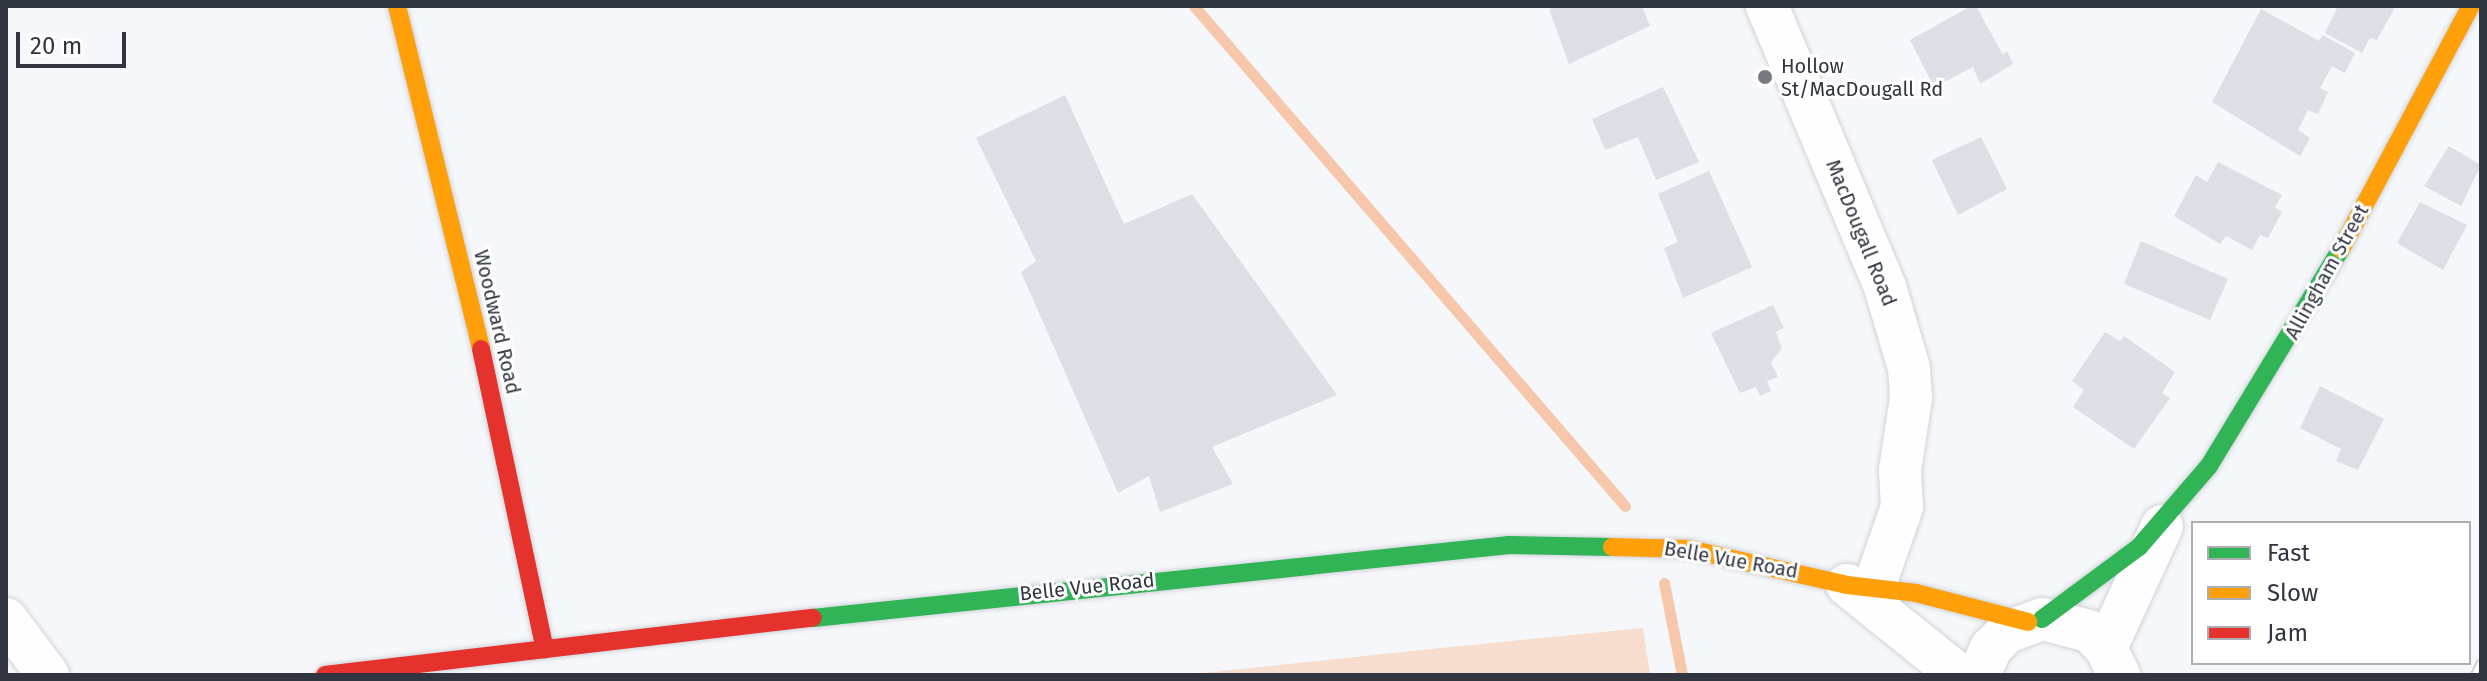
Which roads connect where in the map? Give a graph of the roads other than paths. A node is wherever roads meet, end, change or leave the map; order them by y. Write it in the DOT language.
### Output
graph roads {
  1 [pos="397,6"];
  2 [pos="1767,6"];
  3 [pos="2471,6"];
  4 [pos="2162,525"];
  5 [pos="1864,592"];
  6 [pos="6,619"];
  7 [pos="2035,621"];
  8 [pos="545,649"];
  9 [pos="2113,661"];
  10 [pos="48,675"];
  11 [pos="325,675"];
  12 [pos="1959,675"];
  13 [pos="1979,675"];
  1 -- 8 [label="street, Woodward Road"];
  2 -- 5 [label="street, MacDougall Road"];
  3 -- 4 [label="street, Allingham Street"];
  4 -- 7 [label="street, Allingham Street"];
  4 -- 9 [label="street, Allingham Street"];
  5 -- 7 [label="street, Belle Vue Road"];
  5 -- 8 [label="street, Belle Vue Road"];
  5 -- 12 [label="street, Belle Vue Road"];
  6 -- 10 [label="street"];
  7 -- 9 [label="street"];
  7 -- 13 [label="street"];
  8 -- 11 [label="street, Belle Vue Road"];
}
